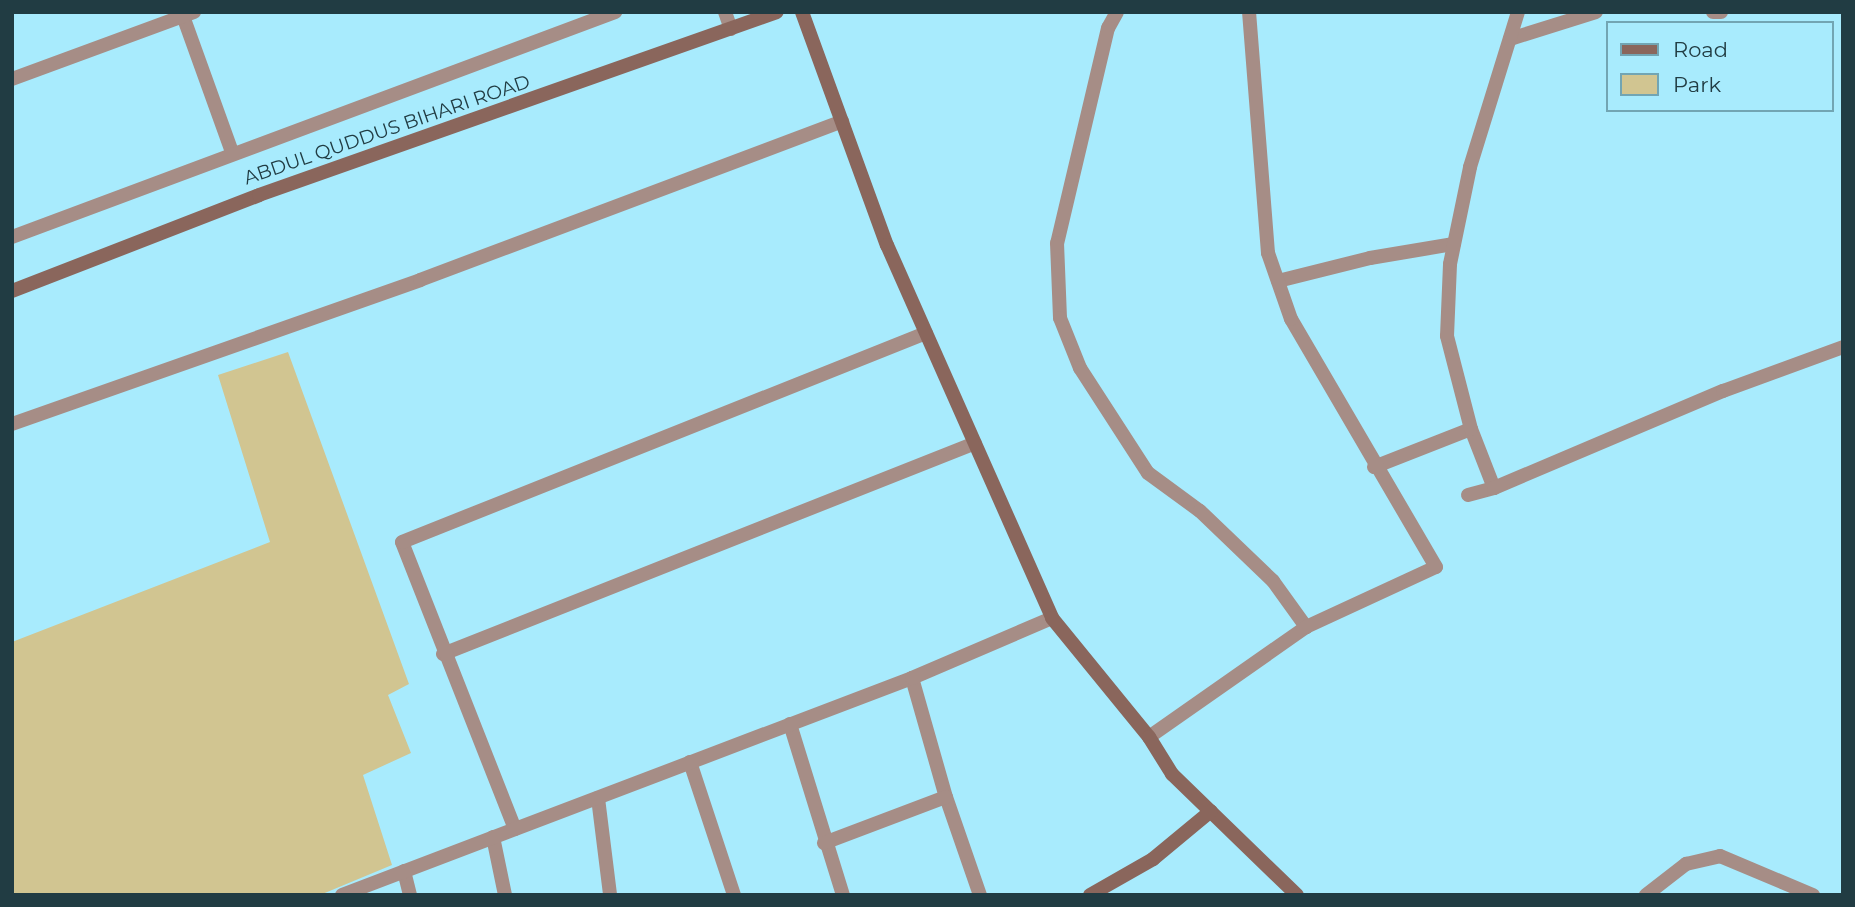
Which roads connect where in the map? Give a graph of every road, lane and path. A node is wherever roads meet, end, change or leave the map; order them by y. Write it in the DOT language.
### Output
graph roads {
  1 [pos="615,12"];
  2 [pos="725,12"];
  3 [pos="777,12"];
  4 [pos="802,12"];
  5 [pos="1117,12"];
  6 [pos="1249,12"];
  7 [pos="1518,12"];
  8 [pos="1596,12"];
  9 [pos="1713,12"];
  10 [pos="1721,12"];
  11 [pos="189,14"];
  12 [pos="731,29"];
  13 [pos="1510,38"];
  14 [pos="12,79"];
  15 [pos="842,121"];
  16 [pos="232,152"];
  17 [pos="12,237"];
  18 [pos="1454,244"];
  19 [pos="1278,281"];
  20 [pos="12,291"];
  21 [pos="926,333"];
  22 [pos="1843,347"];
  23 [pos="12,424"];
  24 [pos="1471,429"];
  25 [pos="975,443"];
  26 [pos="1374,467"];
  27 [pos="1494,488"];
  28 [pos="1468,495"];
  29 [pos="1052,618"];
  30 [pos="1307,627"];
  31 [pos="443,654"];
  32 [pos="912,678"];
  33 [pos="790,724"];
  34 [pos="1149,737"];
  35 [pos="690,762"];
  36 [pos="598,797"];
  37 [pos="946,797"];
  38 [pos="1211,811"];
  39 [pos="515,829"];
  40 [pos="493,837"];
  41 [pos="824,843"];
  42 [pos="404,871"];
  43 [pos="342,895"];
  44 [pos="410,895"];
  45 [pos="505,895"];
  46 [pos="610,895"];
  47 [pos="734,895"];
  48 [pos="843,895"];
  49 [pos="980,895"];
  50 [pos="1090,895"];
  51 [pos="1297,895"];
  52 [pos="1646,895"];
  53 [pos="1813,895"];
  1 -- 16 [label="street"];
  2 -- 12 [label="street"];
  3 -- 12 [label="street, ABDUL QUDDUS BIHARI ROAD"];
  4 -- 15 [label="street"];
  5 -- 30 [label="street"];
  6 -- 19 [label="street"];
  7 -- 13 [label="street"];
  8 -- 13 [label="street"];
  9 -- 10 [label="street"];
  11 -- 14 [label="street"];
  11 -- 16 [label="street"];
  12 -- 20 [label="street, ABDUL QUDDUS BIHARI ROAD"];
  13 -- 18 [label="street"];
  15 -- 21 [label="street"];
  15 -- 23 [label="street"];
  16 -- 17 [label="street"];
  18 -- 19 [label="street"];
  18 -- 24 [label="street"];
  19 -- 26 [label="street"];
  21 -- 25 [label="street"];
  21 -- 31 [label="street"];
  22 -- 27 [label="street"];
  24 -- 26 [label="street"];
  24 -- 27 [label="street"];
  25 -- 29 [label="street"];
  25 -- 31 [label="street"];
  26 -- 30 [label="street"];
  27 -- 28 [label="street"];
  29 -- 32 [label="street"];
  29 -- 34 [label="street"];
  30 -- 34 [label="street"];
  31 -- 39 [label="street"];
  32 -- 33 [label="street"];
  32 -- 37 [label="street"];
  33 -- 35 [label="street"];
  33 -- 41 [label="street"];
  34 -- 38 [label="street"];
  35 -- 36 [label="street"];
  35 -- 47 [label="street"];
  36 -- 39 [label="street"];
  36 -- 46 [label="street"];
  37 -- 41 [label="street"];
  37 -- 49 [label="street"];
  38 -- 50 [label="street"];
  38 -- 51 [label="street"];
  39 -- 40 [label="street"];
  40 -- 42 [label="street"];
  40 -- 45 [label="street"];
  41 -- 48 [label="street"];
  42 -- 43 [label="street"];
  42 -- 44 [label="street"];
  52 -- 53 [label="street"];
}
